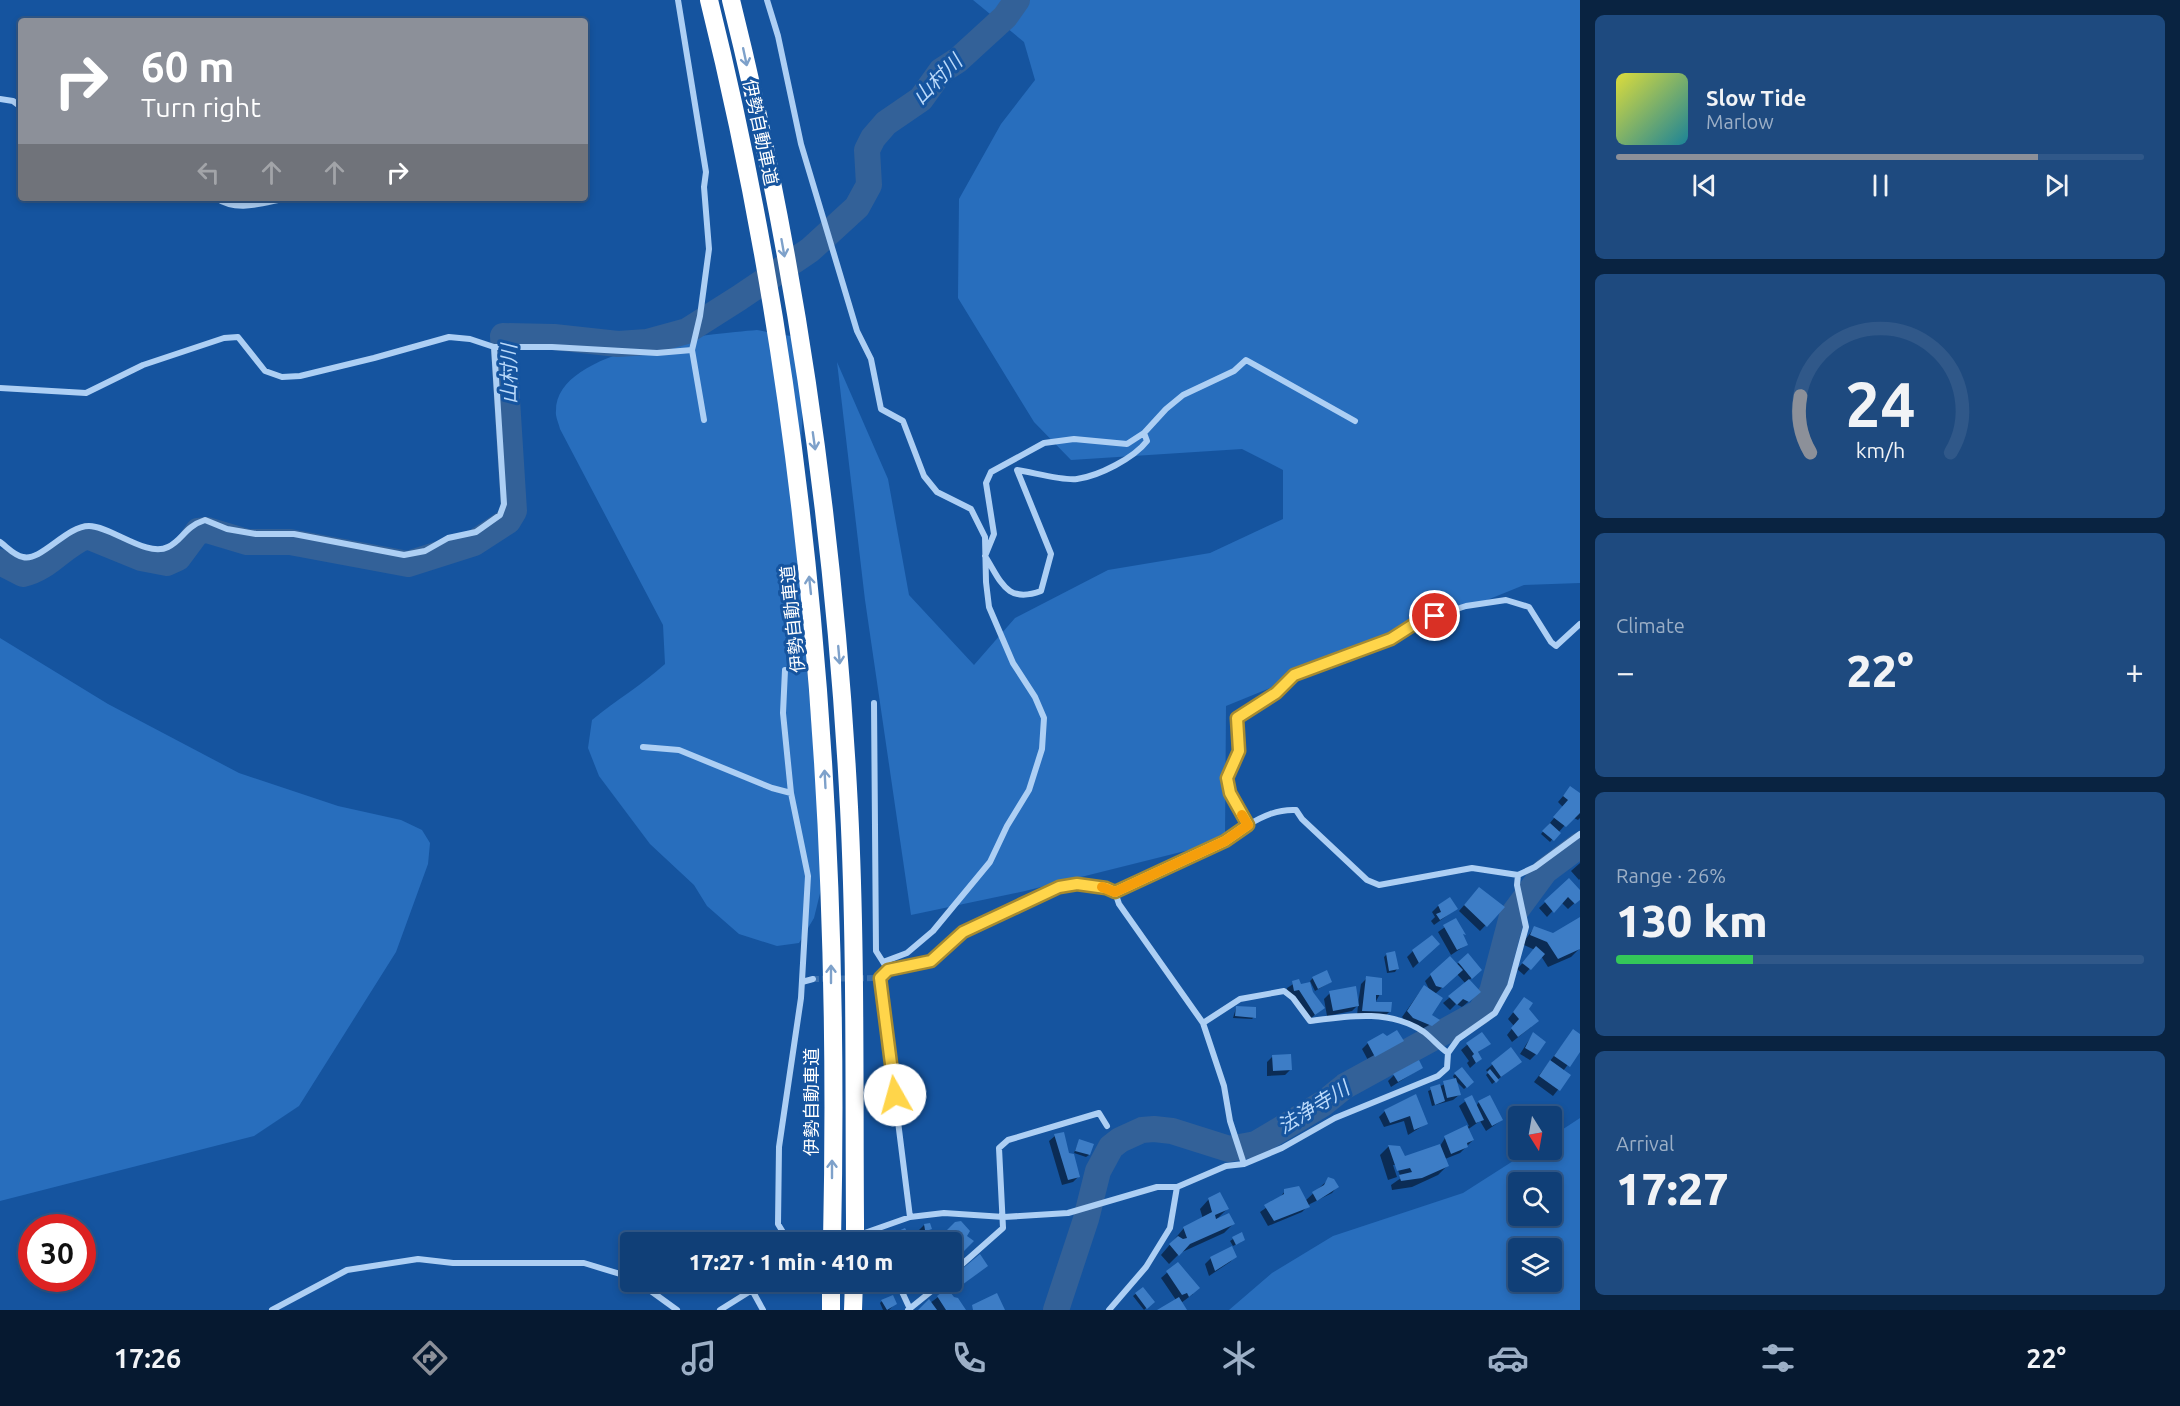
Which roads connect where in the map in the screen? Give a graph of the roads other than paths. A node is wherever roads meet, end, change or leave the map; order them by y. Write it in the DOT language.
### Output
graph roads {
  1 [pos="678,0"];
  2 [pos="709,0"];
  3 [pos="731,0"];
  4 [pos="767,0"];
  5 [pos="0,99"];
  6 [pos="18,105"];
  7 [pos="220,201"];
  8 [pos="272,201"];
  9 [pos="494,347"];
  10 [pos="692,350"];
  11 [pos="0,388"];
  12 [pos="704,420"];
  13 [pos="1355,421"];
  14 [pos="1144,433"];
  15 [pos="1012,461"];
  16 [pos="1017,470"];
  17 [pos="0,542"];
  18 [pos="985,556"];
  19 [pos="1580,624"];
  20 [pos="785,670"];
  21 [pos="874,703"];
  22 [pos="643,747"];
  23 [pos="791,793"];
  24 [pos="1248,825"];
  25 [pos="1580,834"];
  26 [pos="1518,875"];
  27 [pos="1115,892"];
  28 [pos="883,962"];
  29 [pos="888,970"];
  30 [pos="813,979"];
  31 [pos="802,982"];
  32 [pos="1203,1023"];
  33 [pos="1448,1053"];
  34 [pos="1107,1126"];
  35 [pos="1244,1164"];
  36 [pos="1177,1186"];
  37 [pos="910,1217"];
  38 [pos="1004,1217"];
  39 [pos="783,1232"];
  40 [pos="835,1232"];
  41 [pos="854,1232"];
  42 [pos="855,1232"];
  43 [pos="962,1264"];
  44 [pos="620,1274"];
  45 [pos="652,1292"];
  46 [pos="750,1292"];
  47 [pos="754,1292"];
  48 [pos="831,1292"];
  49 [pos="854,1292"];
  50 [pos="902,1292"];
  51 [pos="930,1292"];
  52 [pos="909,1309"];
  53 [pos="272,1310"];
  54 [pos="677,1310"];
  55 [pos="720,1310"];
  56 [pos="763,1310"];
  57 [pos="831,1310"];
  58 [pos="853,1310"];
  59 [pos="1109,1310"];
  1 -- 10 [label="street"];
  40 -- 2 [label="highway, 伊勢自動車道, one-way"];
  3 -- 42 [label="highway, 伊勢自動車道, one-way, bridge"];
  4 -- 18 [label="street"];
  5 -- 6 [label="street"];
  7 -- 8 [label="street"];
  9 -- 10 [label="street"];
  9 -- 11 [label="street"];
  9 -- 17 [label="street"];
  10 -- 12 [label="street"];
  13 -- 14 [label="street"];
  14 -- 15 [label="street"];
  14 -- 16 [label="street"];
  15 -- 16 [label="street"];
  15 -- 18 [label="street"];
  16 -- 18 [label="street"];
  18 -- 28 [label="street"];
  19 -- 24 [label="street"];
  20 -- 23 [label="street"];
  21 -- 28 [label="street"];
  22 -- 23 [label="street"];
  23 -- 31 [label="street"];
  24 -- 26 [label="street"];
  24 -- 27 [label="street"];
  25 -- 26 [label="street"];
  26 -- 33 [label="street"];
  27 -- 29 [label="street"];
  27 -- 32 [label="street"];
  28 -- 29 [label="street"];
  29 -- 37 [label="street"];
  30 -- 31 [label="street"];
  31 -- 39 [label="street"];
  32 -- 33 [label="street"];
  32 -- 35 [label="street"];
  33 -- 35 [label="street"];
  34 -- 38 [label="street"];
  35 -- 36 [label="street"];
  36 -- 38 [label="street"];
  36 -- 59 [label="street"];
  37 -- 38 [label="street"];
  37 -- 41 [label="street"];
  38 -- 43 [label="street"];
  44 -- 53 [label="street"];
  45 -- 54 [label="street"];
  46 -- 55 [label="street"];
  47 -- 56 [label="street"];
  48 -- 57 [label="highway"];
  49 -- 58 [label="highway"];
  50 -- 52 [label="street"];
  51 -- 52 [label="street"];
}
